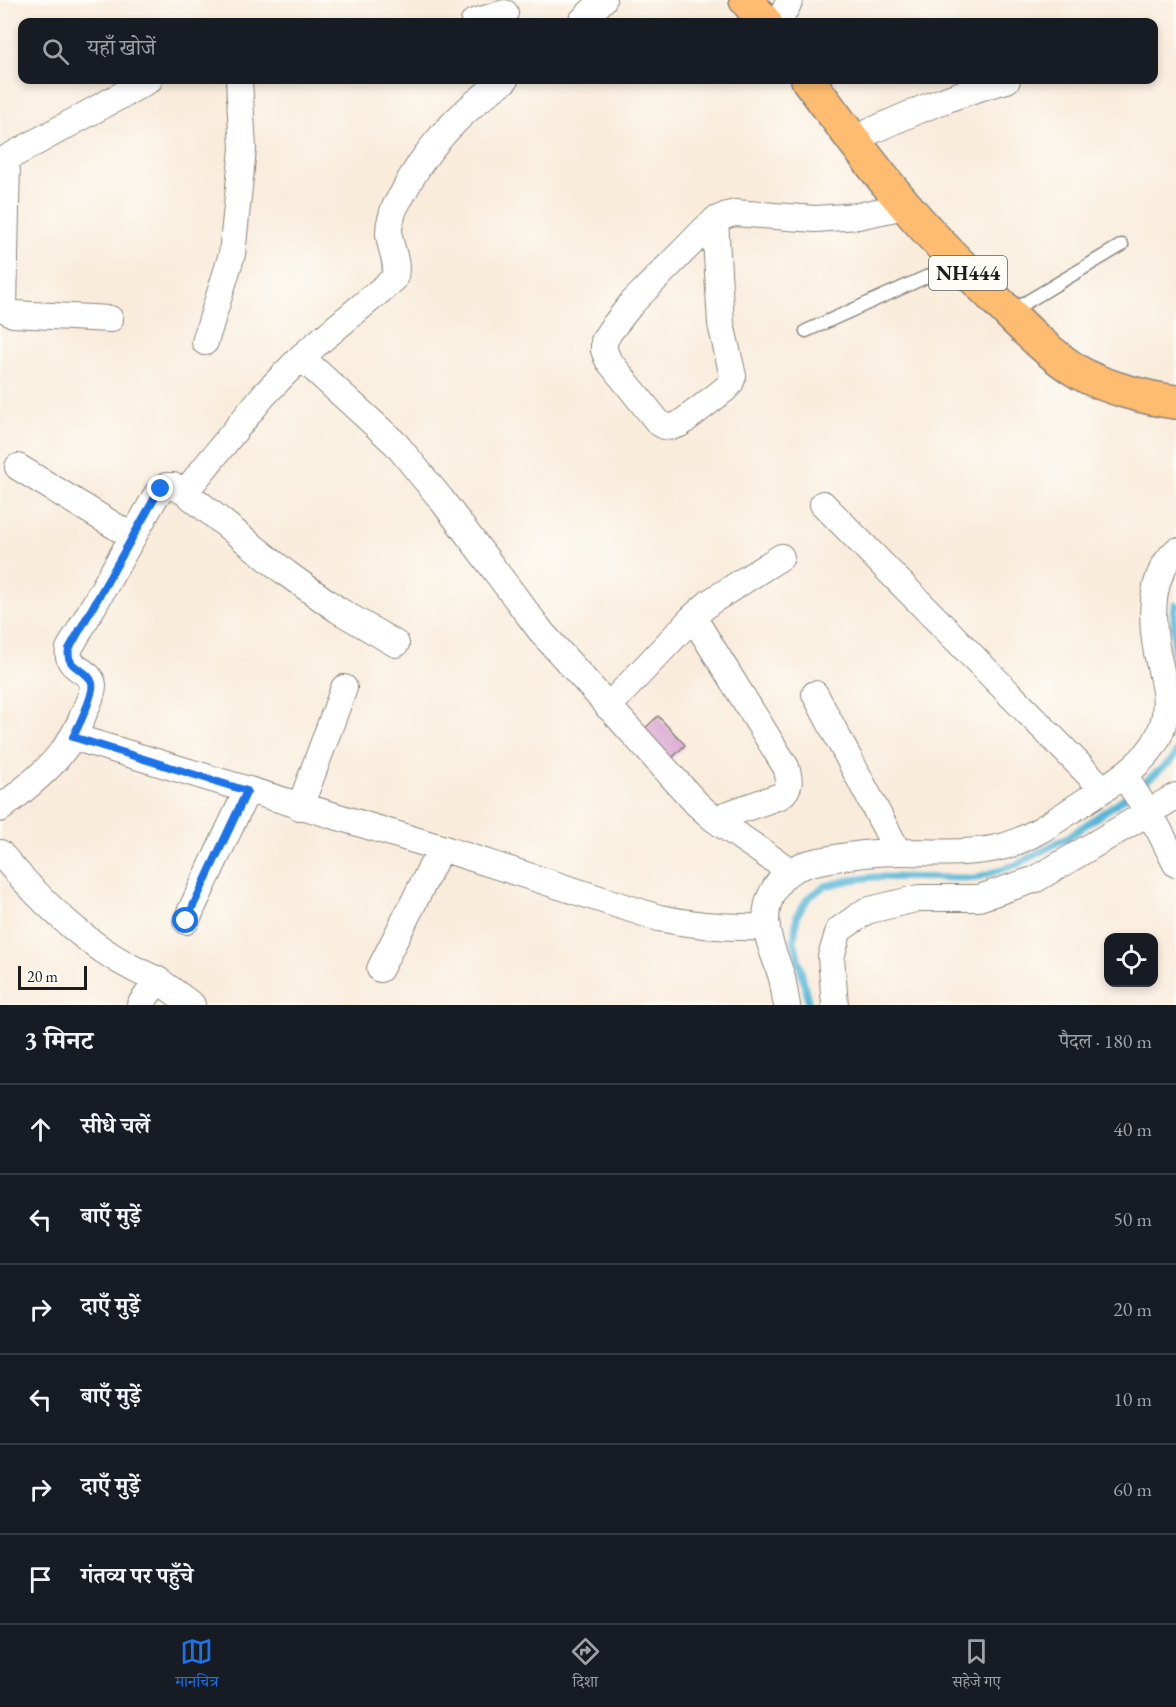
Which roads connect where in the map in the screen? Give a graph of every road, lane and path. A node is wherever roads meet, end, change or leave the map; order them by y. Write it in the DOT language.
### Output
graph roads {
  1 [pos="603,0"];
  2 [pos="746,0"];
  3 [pos="790,0"];
  4 [pos="506,12"];
  5 [pos="487,18"];
  6 [pos="585,18"];
  7 [pos="762,18"];
  8 [pos="781,18"];
  9 [pos="142,84"];
  10 [pos="239,84"];
  11 [pos="500,84"];
  12 [pos="811,84"];
  13 [pos="992,84"];
  14 [pos="854,139"];
  15 [pos="4,160"];
  16 [pos="905,206"];
  17 [pos="715,220"];
  18 [pos="1122,245"];
  19 [pos="958,263"];
  20 [pos="1008,313"];
  21 [pos="110,319"];
  22 [pos="806,331"];
  23 [pos="205,342"];
  24 [pos="301,357"];
  25 [pos="1176,402"];
  26 [pos="18,468"];
  27 [pos="185,492"];
  28 [pos="823,504"];
  29 [pos="133,537"];
  30 [pos="1176,550"];
  31 [pos="782,557"];
  32 [pos="693,617"];
  33 [pos="396,644"];
  34 [pos="344,688"];
  35 [pos="816,694"];
  36 [pos="608,707"];
  37 [pos="73,737"];
  38 [pos="247,791"];
  39 [pos="1129,792"];
  40 [pos="1176,796"];
  41 [pos="300,807"];
  42 [pos="0,809"];
  43 [pos="714,819"];
  44 [pos="441,848"];
  45 [pos="898,852"];
  46 [pos="0,853"];
  47 [pos="1176,864"];
  48 [pos="790,871"];
  49 [pos="186,921"];
  50 [pos="767,927"];
  51 [pos="380,969"];
  52 [pos="158,980"];
  53 [pos="140,1005"];
  54 [pos="192,1005"];
  55 [pos="787,1005"];
  56 [pos="835,1005"];
  1 -- 6 [label="street"];
  2 -- 7 [label="highway"];
  3 -- 8 [label="street"];
  4 -- 5 [label="street"];
  9 -- 15 [label="street"];
  10 -- 23 [label="street"];
  11 -- 24 [label="street"];
  12 -- 14 [label="highway, NH444"];
  13 -- 14 [label="street"];
  14 -- 16 [label="highway, NH444"];
  15 -- 21 [label="street"];
  16 -- 17 [label="street"];
  16 -- 19 [label="highway, NH444"];
  17 -- 17 [label="street"];
  18 -- 20 [label="lane"];
  19 -- 20 [label="highway, NH444"];
  19 -- 22 [label="lane"];
  20 -- 25 [label="highway, NH444"];
  24 -- 27 [label="street"];
  24 -- 36 [label="street"];
  26 -- 29 [label="street"];
  27 -- 29 [label="street"];
  27 -- 33 [label="street"];
  28 -- 39 [label="street"];
  29 -- 37 [label="street"];
  30 -- 39 [label="street"];
  31 -- 32 [label="street"];
  32 -- 36 [label="street"];
  32 -- 43 [label="street"];
  34 -- 41 [label="street"];
  35 -- 45 [label="street"];
  36 -- 43 [label="street"];
  37 -- 38 [label="street"];
  37 -- 42 [label="street"];
  38 -- 41 [label="street"];
  38 -- 49 [label="street"];
  39 -- 40 [label="street"];
  39 -- 45 [label="street"];
  39 -- 47 [label="street"];
  39 -- 56 [label="street"];
  41 -- 44 [label="street"];
  43 -- 48 [label="street"];
  44 -- 50 [label="street"];
  44 -- 51 [label="street"];
  45 -- 48 [label="street"];
  46 -- 52 [label="street"];
  48 -- 50 [label="street"];
  50 -- 55 [label="street"];
  52 -- 53 [label="street"];
  52 -- 54 [label="street"];
}
